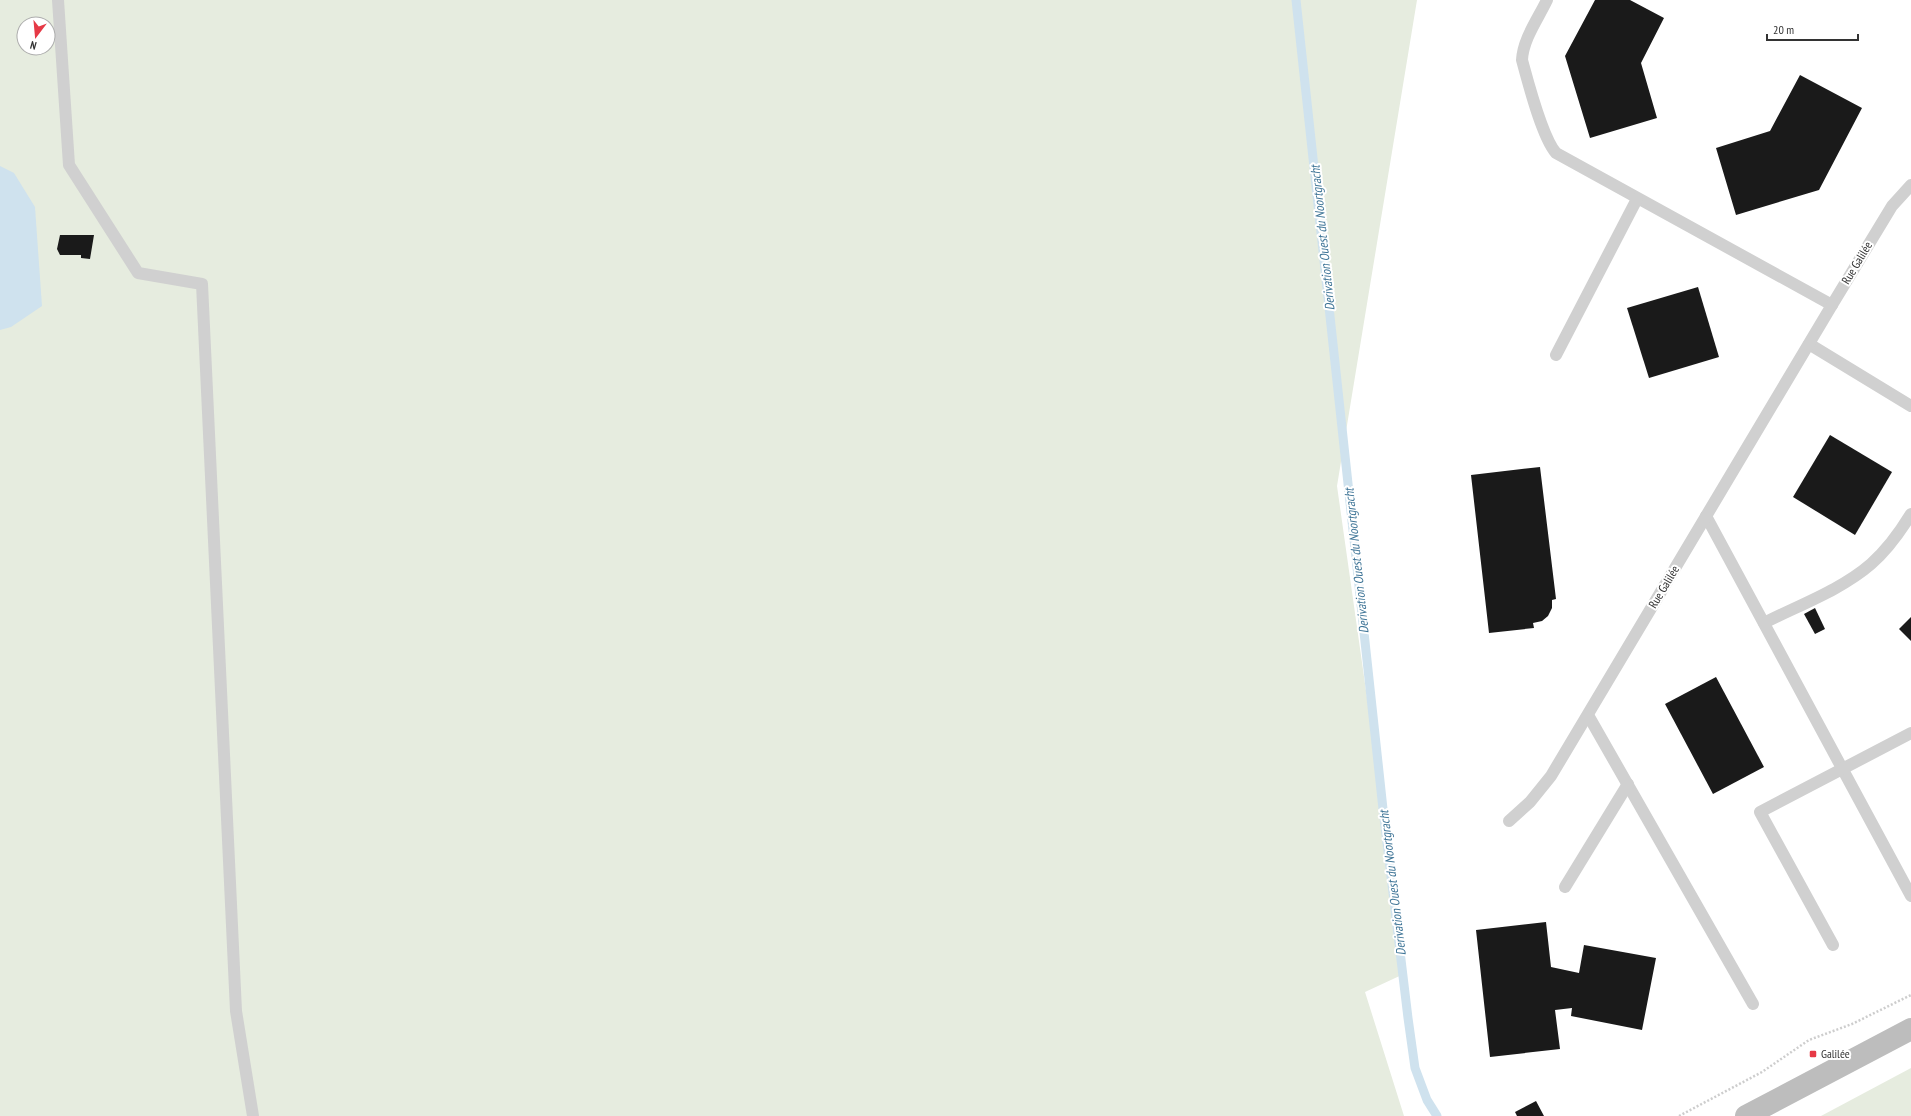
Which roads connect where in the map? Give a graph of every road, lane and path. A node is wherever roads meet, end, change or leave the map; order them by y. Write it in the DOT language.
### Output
graph roads {
  1 [pos="58,0"];
  2 [pos="1548,0"];
  3 [pos="1911,185"];
  4 [pos="1637,199"];
  5 [pos="1832,305"];
  6 [pos="1809,344"];
  7 [pos="1556,355"];
  8 [pos="1911,406"];
  9 [pos="1911,514"];
  10 [pos="1706,516"];
  11 [pos="1764,623"];
  12 [pos="1588,715"];
  13 [pos="1911,733"];
  14 [pos="1842,769"];
  15 [pos="1628,784"];
  16 [pos="1509,821"];
  17 [pos="1565,887"];
  18 [pos="1911,896"];
  19 [pos="1833,945"];
  20 [pos="1911,995"];
  21 [pos="1753,1004"];
  22 [pos="1911,1029"];
  23 [pos="253,1116"];
  24 [pos="1680,1116"];
  25 [pos="1746,1116"];
  1 -- 23 [label="lane"];
  2 -- 4 [label="lane"];
  3 -- 5 [label="lane, Rue Galilée"];
  4 -- 5 [label="lane"];
  4 -- 7 [label="lane"];
  5 -- 6 [label="lane, Rue Galilée"];
  6 -- 8 [label="lane"];
  6 -- 10 [label="lane, Rue Galilée"];
  9 -- 11 [label="lane"];
  10 -- 11 [label="lane"];
  10 -- 12 [label="lane, Rue Galilée"];
  11 -- 14 [label="lane"];
  12 -- 15 [label="lane"];
  12 -- 16 [label="lane, Rue Galilée"];
  13 -- 14 [label="lane"];
  14 -- 18 [label="lane"];
  14 -- 19 [label="lane"];
  15 -- 17 [label="lane"];
  15 -- 21 [label="lane"];
  20 -- 24 [label="path"];
  22 -- 25 [label="street"];
}
